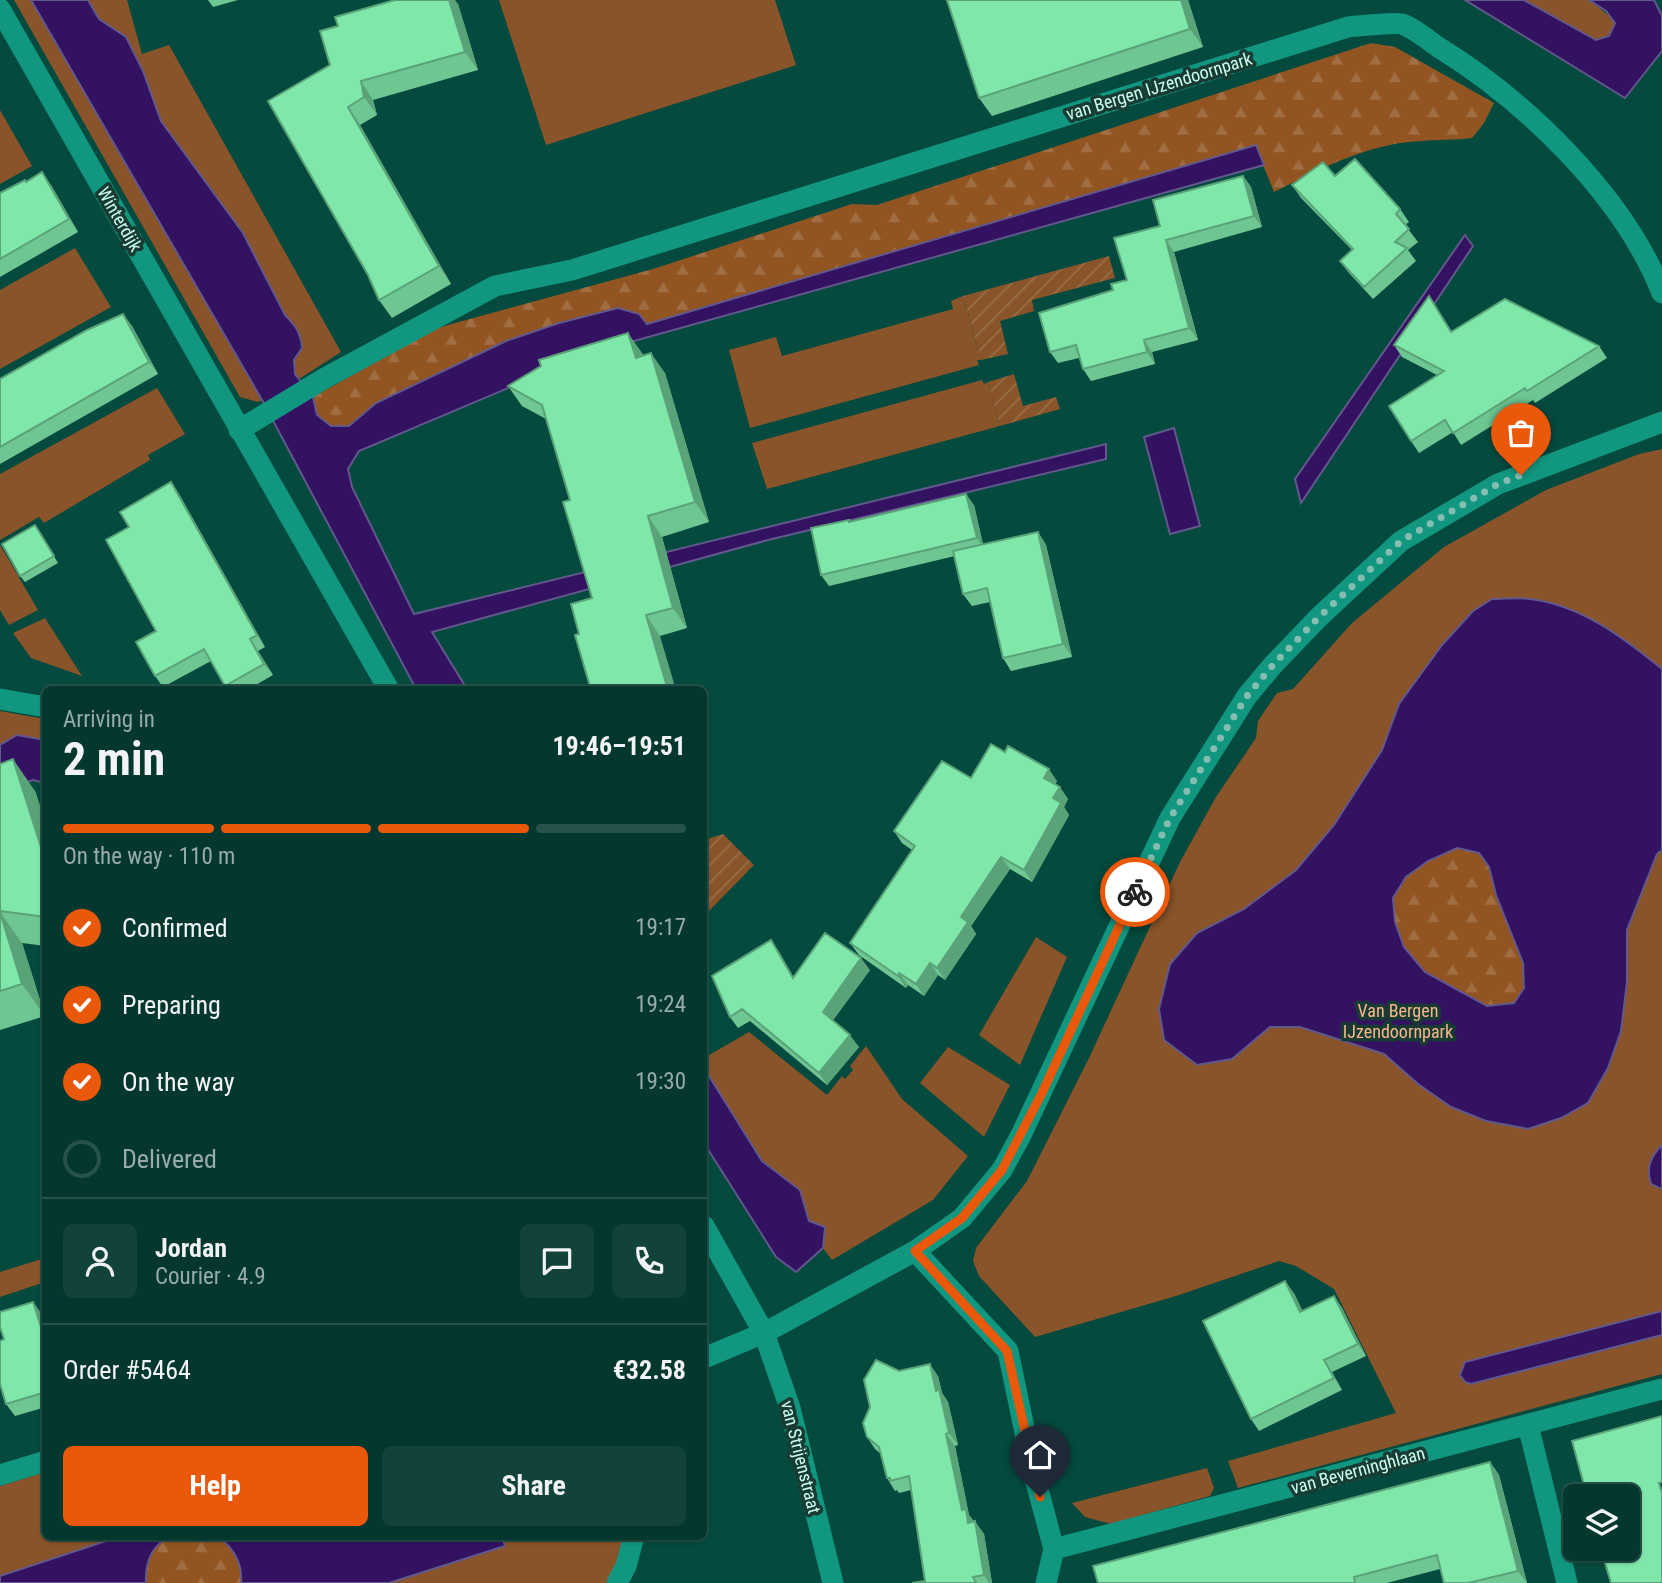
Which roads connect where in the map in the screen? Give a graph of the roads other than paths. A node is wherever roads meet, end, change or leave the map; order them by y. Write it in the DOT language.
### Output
graph roads {
  1 [pos="0,9"];
  2 [pos="1662,293"];
  3 [pos="1662,422"];
  4 [pos="239,430"];
  5 [pos="387,686"];
  6 [pos="0,699"];
  7 [pos="42,706"];
  8 [pos="707,1231"];
  9 [pos="915,1251"];
  10 [pos="764,1333"];
  11 [pos="707,1357"];
  12 [pos="1662,1389"];
  13 [pos="1528,1425"];
  14 [pos="42,1462"];
  15 [pos="0,1475"];
  16 [pos="633,1540"];
  17 [pos="1054,1549"];
  18 [pos="618,1583"];
  19 [pos="833,1583"];
  20 [pos="1046,1583"];
  21 [pos="1567,1583"];
  1 -- 4 [label="street, Winterdijk"];
  2 -- 4 [label="street, van Bergen IJzendoornpark"];
  3 -- 9 [label="street"];
  4 -- 5 [label="street, Winterdijk"];
  6 -- 7 [label="street"];
  8 -- 10 [label="street"];
  9 -- 10 [label="street"];
  9 -- 17 [label="street"];
  10 -- 11 [label="street"];
  10 -- 19 [label="street, van Strijenstraat"];
  12 -- 13 [label="street, van Beverninghlaan"];
  13 -- 17 [label="street, van Beverninghlaan"];
  13 -- 21 [label="street"];
  14 -- 15 [label="street"];
  16 -- 18 [label="street"];
  17 -- 20 [label="street"];
}
